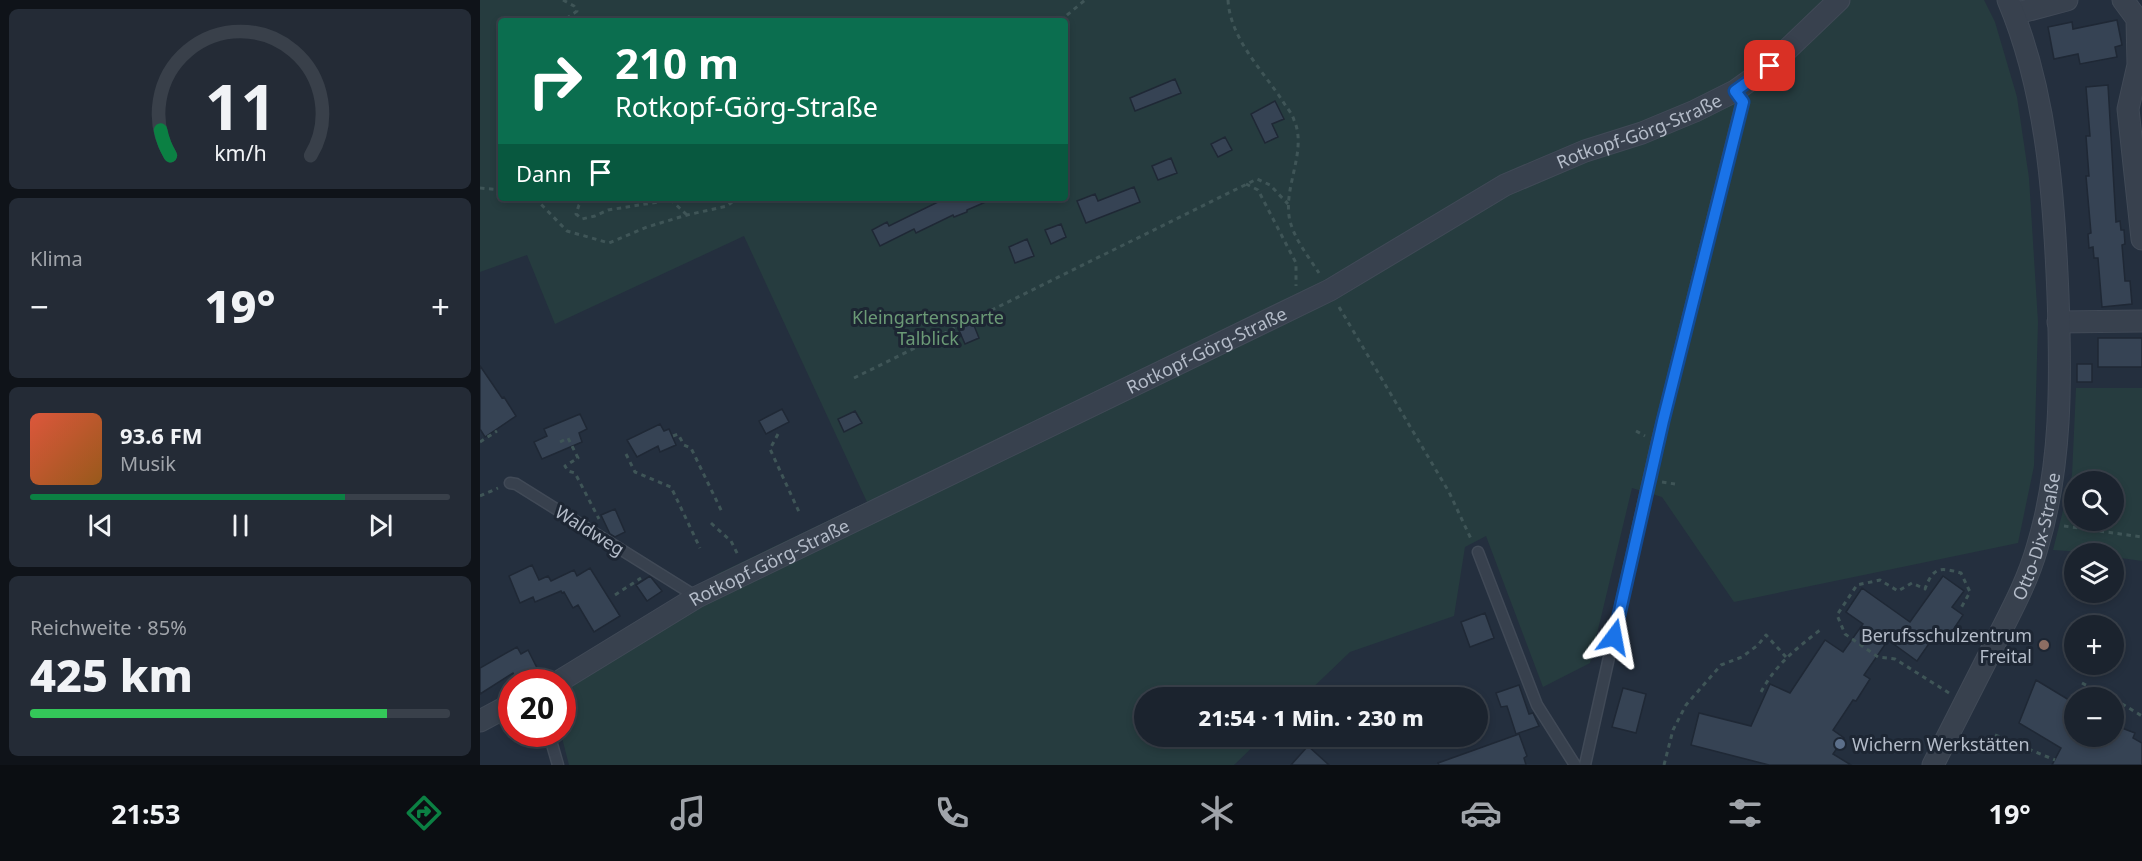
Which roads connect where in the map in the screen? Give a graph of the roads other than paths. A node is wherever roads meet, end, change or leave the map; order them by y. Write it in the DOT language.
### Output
graph roads {
  1 [pos="1839,0"];
  2 [pos="2067,0"];
  3 [pos="2123,0"];
  4 [pos="2011,7"];
  5 [pos="1735,91"];
  6 [pos="2142,238"];
  7 [pos="2142,321"];
  8 [pos="2058,322"];
  9 [pos="510,483"];
  10 [pos="1478,552"];
  11 [pos="697,597"];
  12 [pos="576,671"];
  13 [pos="498,712"];
  14 [pos="480,721"];
  15 [pos="553,747"];
  16 [pos="558,765"];
  17 [pos="1575,765"];
  18 [pos="1585,765"];
  19 [pos="1934,765"];
  1 -- 5 [label="street, Rotkopf-Görg-Straße"];
  2 -- 4 [label="street, Otto-Dix-Straße"];
  3 -- 6 [label="street"];
  4 -- 8 [label="street, Otto-Dix-Straße"];
  5 -- 11 [label="street, Rotkopf-Görg-Straße"];
  5 -- 18 [label="lane"];
  7 -- 8 [label="street"];
  8 -- 19 [label="street, Otto-Dix-Straße"];
  9 -- 11 [label="lane, Waldweg"];
  10 -- 17 [label="lane"];
  11 -- 12 [label="street, Rotkopf-Görg-Straße"];
  13 -- 14 [label="street"];
  15 -- 16 [label="lane"];
}
